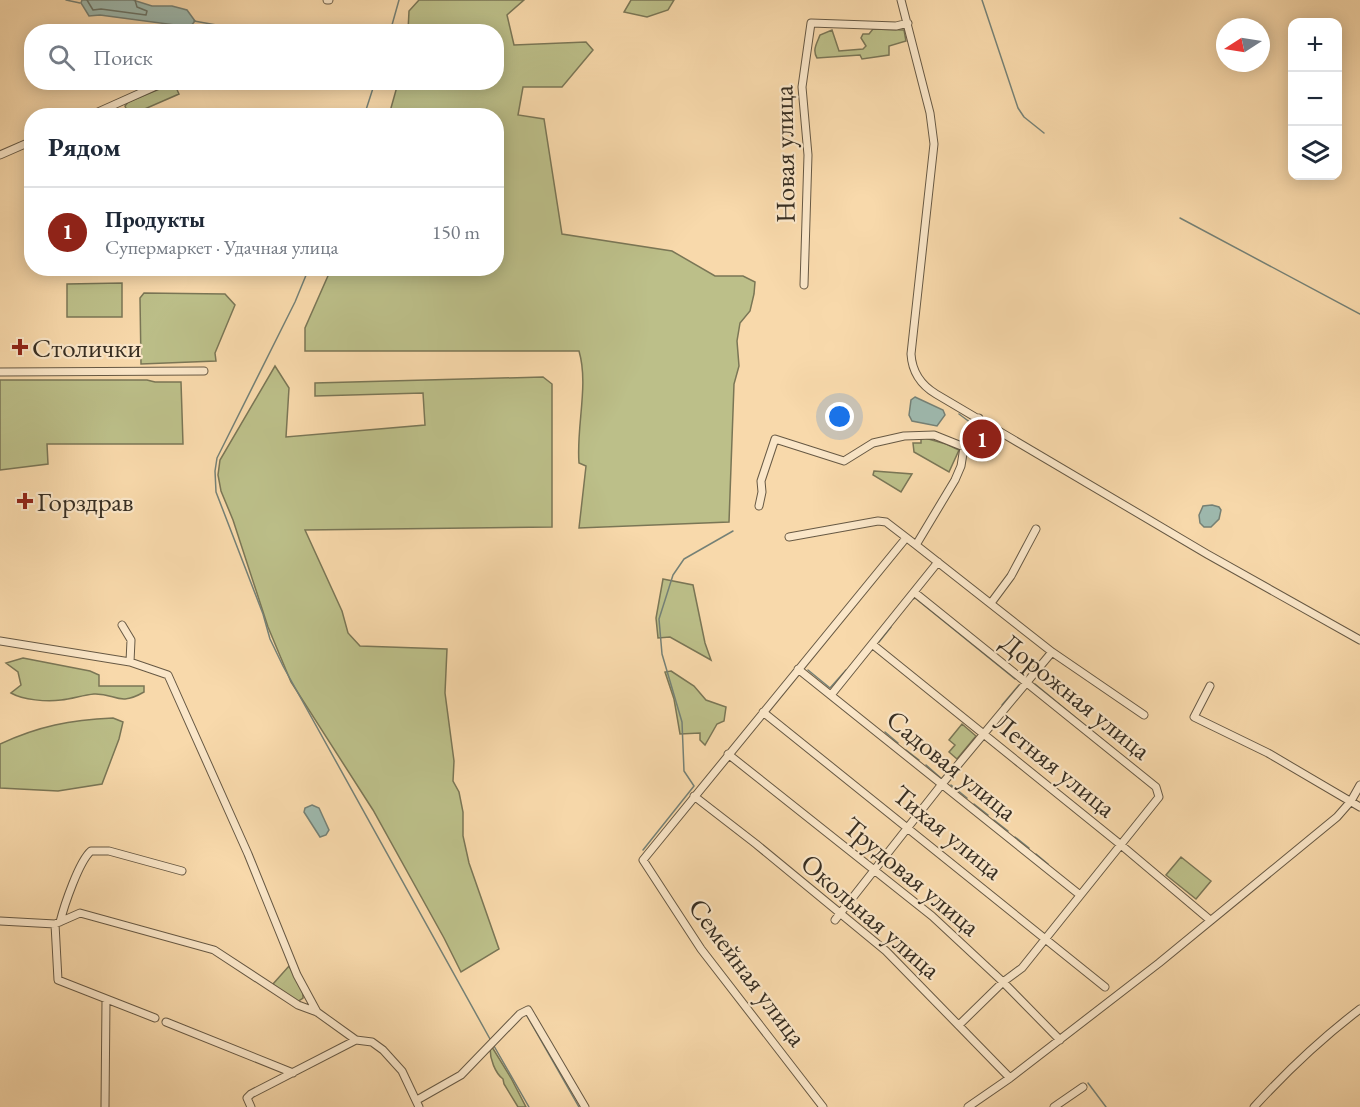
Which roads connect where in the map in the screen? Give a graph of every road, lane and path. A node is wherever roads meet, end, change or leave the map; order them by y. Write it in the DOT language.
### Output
graph roads {
  1 [pos="901,0"];
  2 [pos="908,23"];
  3 [pos="147,90"];
  4 [pos="107,108"];
  5 [pos="24,144"];
  6 [pos="0,155"];
  7 [pos="804,285"];
  8 [pos="204,371"];
  9 [pos="0,372"];
  10 [pos="980,418"];
  11 [pos="964,447"];
  12 [pos="759,506"];
  13 [pos="1036,529"];
  14 [pos="789,537"];
  15 [pos="906,538"];
  16 [pos="916,545"];
  17 [pos="938,562"];
  18 [pos="914,592"];
  19 [pos="991,603"];
  20 [pos="122,625"];
  21 [pos="1360,640"];
  22 [pos="0,641"];
  23 [pos="872,644"];
  24 [pos="1052,652"];
  25 [pos="130,662"];
  26 [pos="798,669"];
  27 [pos="1027,684"];
  28 [pos="1210,686"];
  29 [pos="831,695"];
  30 [pos="763,712"];
  31 [pos="1144,715"];
  32 [pos="985,735"];
  33 [pos="728,754"];
  34 [pos="942,784"];
  35 [pos="1360,785"];
  36 [pos="694,796"];
  37 [pos="1351,801"];
  38 [pos="1360,807"];
  39 [pos="908,827"];
  40 [pos="1121,845"];
  41 [pos="874,869"];
  42 [pos="182,871"];
  43 [pos="1080,895"];
  44 [pos="840,912"];
  45 [pos="835,920"];
  46 [pos="1210,920"];
  47 [pos="0,921"];
  48 [pos="57,923"];
  49 [pos="1045,938"];
  50 [pos="1003,982"];
  51 [pos="1105,987"];
  52 [pos="106,1000"];
  53 [pos="1360,1009"];
  54 [pos="317,1012"];
  55 [pos="155,1018"];
  56 [pos="166,1022"];
  57 [pos="959,1025"];
  58 [pos="356,1040"];
  59 [pos="1060,1040"];
  60 [pos="293,1073"];
  61 [pos="1010,1078"];
  62 [pos="1083,1086"];
  63 [pos="418,1104"];
  64 [pos="105,1107"];
  65 [pos="251,1107"];
  66 [pos="585,1107"];
  67 [pos="823,1107"];
  68 [pos="968,1107"];
  69 [pos="1054,1107"];
  70 [pos="1254,1107"];
  1 -- 2 [label="street"];
  2 -- 7 [label="street, Новая улица"];
  2 -- 10 [label="street"];
  3 -- 4 [label="street"];
  5 -- 6 [label="street"];
  8 -- 9 [label="street"];
  10 -- 11 [label="street"];
  10 -- 21 [label="street"];
  11 -- 12 [label="street"];
  11 -- 16 [label="street"];
  13 -- 19 [label="street"];
  14 -- 15 [label="street"];
  15 -- 16 [label="street"];
  15 -- 26 [label="street"];
  16 -- 17 [label="street"];
  17 -- 18 [label="street"];
  17 -- 19 [label="street"];
  18 -- 23 [label="street"];
  18 -- 27 [label="street, Дорожная улица"];
  19 -- 24 [label="street"];
  20 -- 25 [label="street"];
  22 -- 25 [label="street"];
  23 -- 29 [label="street"];
  23 -- 32 [label="street, Летняя улица"];
  24 -- 27 [label="street"];
  24 -- 31 [label="street"];
  25 -- 54 [label="street"];
  26 -- 29 [label="street, Садовая улица"];
  26 -- 30 [label="street"];
  27 -- 32 [label="street"];
  27 -- 40 [label="street, Дорожная улица"];
  28 -- 37 [label="street"];
  29 -- 34 [label="street, Садовая улица"];
  30 -- 33 [label="street"];
  30 -- 39 [label="street, Тихая улица"];
  32 -- 34 [label="street"];
  32 -- 40 [label="street, Летняя улица"];
  33 -- 36 [label="street"];
  33 -- 41 [label="street, Трудовая улица"];
  34 -- 39 [label="street"];
  34 -- 43 [label="street, Садовая улица"];
  35 -- 37 [label="street"];
  36 -- 44 [label="street, Окольная улица"];
  36 -- 67 [label="street, Семейная улица"];
  37 -- 38 [label="street"];
  37 -- 46 [label="street"];
  39 -- 41 [label="street"];
  39 -- 49 [label="street, Тихая улица"];
  40 -- 43 [label="street"];
  40 -- 46 [label="street, Летняя улица"];
  41 -- 44 [label="street"];
  41 -- 50 [label="street, Трудовая улица"];
  42 -- 48 [label="street"];
  43 -- 49 [label="street"];
  44 -- 45 [label="street"];
  44 -- 57 [label="street, Окольная улица"];
  46 -- 59 [label="street"];
  47 -- 48 [label="street"];
  48 -- 52 [label="street"];
  48 -- 54 [label="street"];
  49 -- 50 [label="street"];
  49 -- 51 [label="street, Тихая улица"];
  50 -- 57 [label="street"];
  50 -- 59 [label="street, Трудовая улица"];
  52 -- 55 [label="street"];
  52 -- 64 [label="street"];
  53 -- 70 [label="street"];
  54 -- 58 [label="street"];
  56 -- 60 [label="street"];
  57 -- 61 [label="street, Окольная улица"];
  58 -- 60 [label="street"];
  58 -- 63 [label="street"];
  59 -- 61 [label="street"];
  60 -- 65 [label="street"];
  61 -- 68 [label="street"];
  62 -- 69 [label="street"];
  63 -- 66 [label="street"];
}
